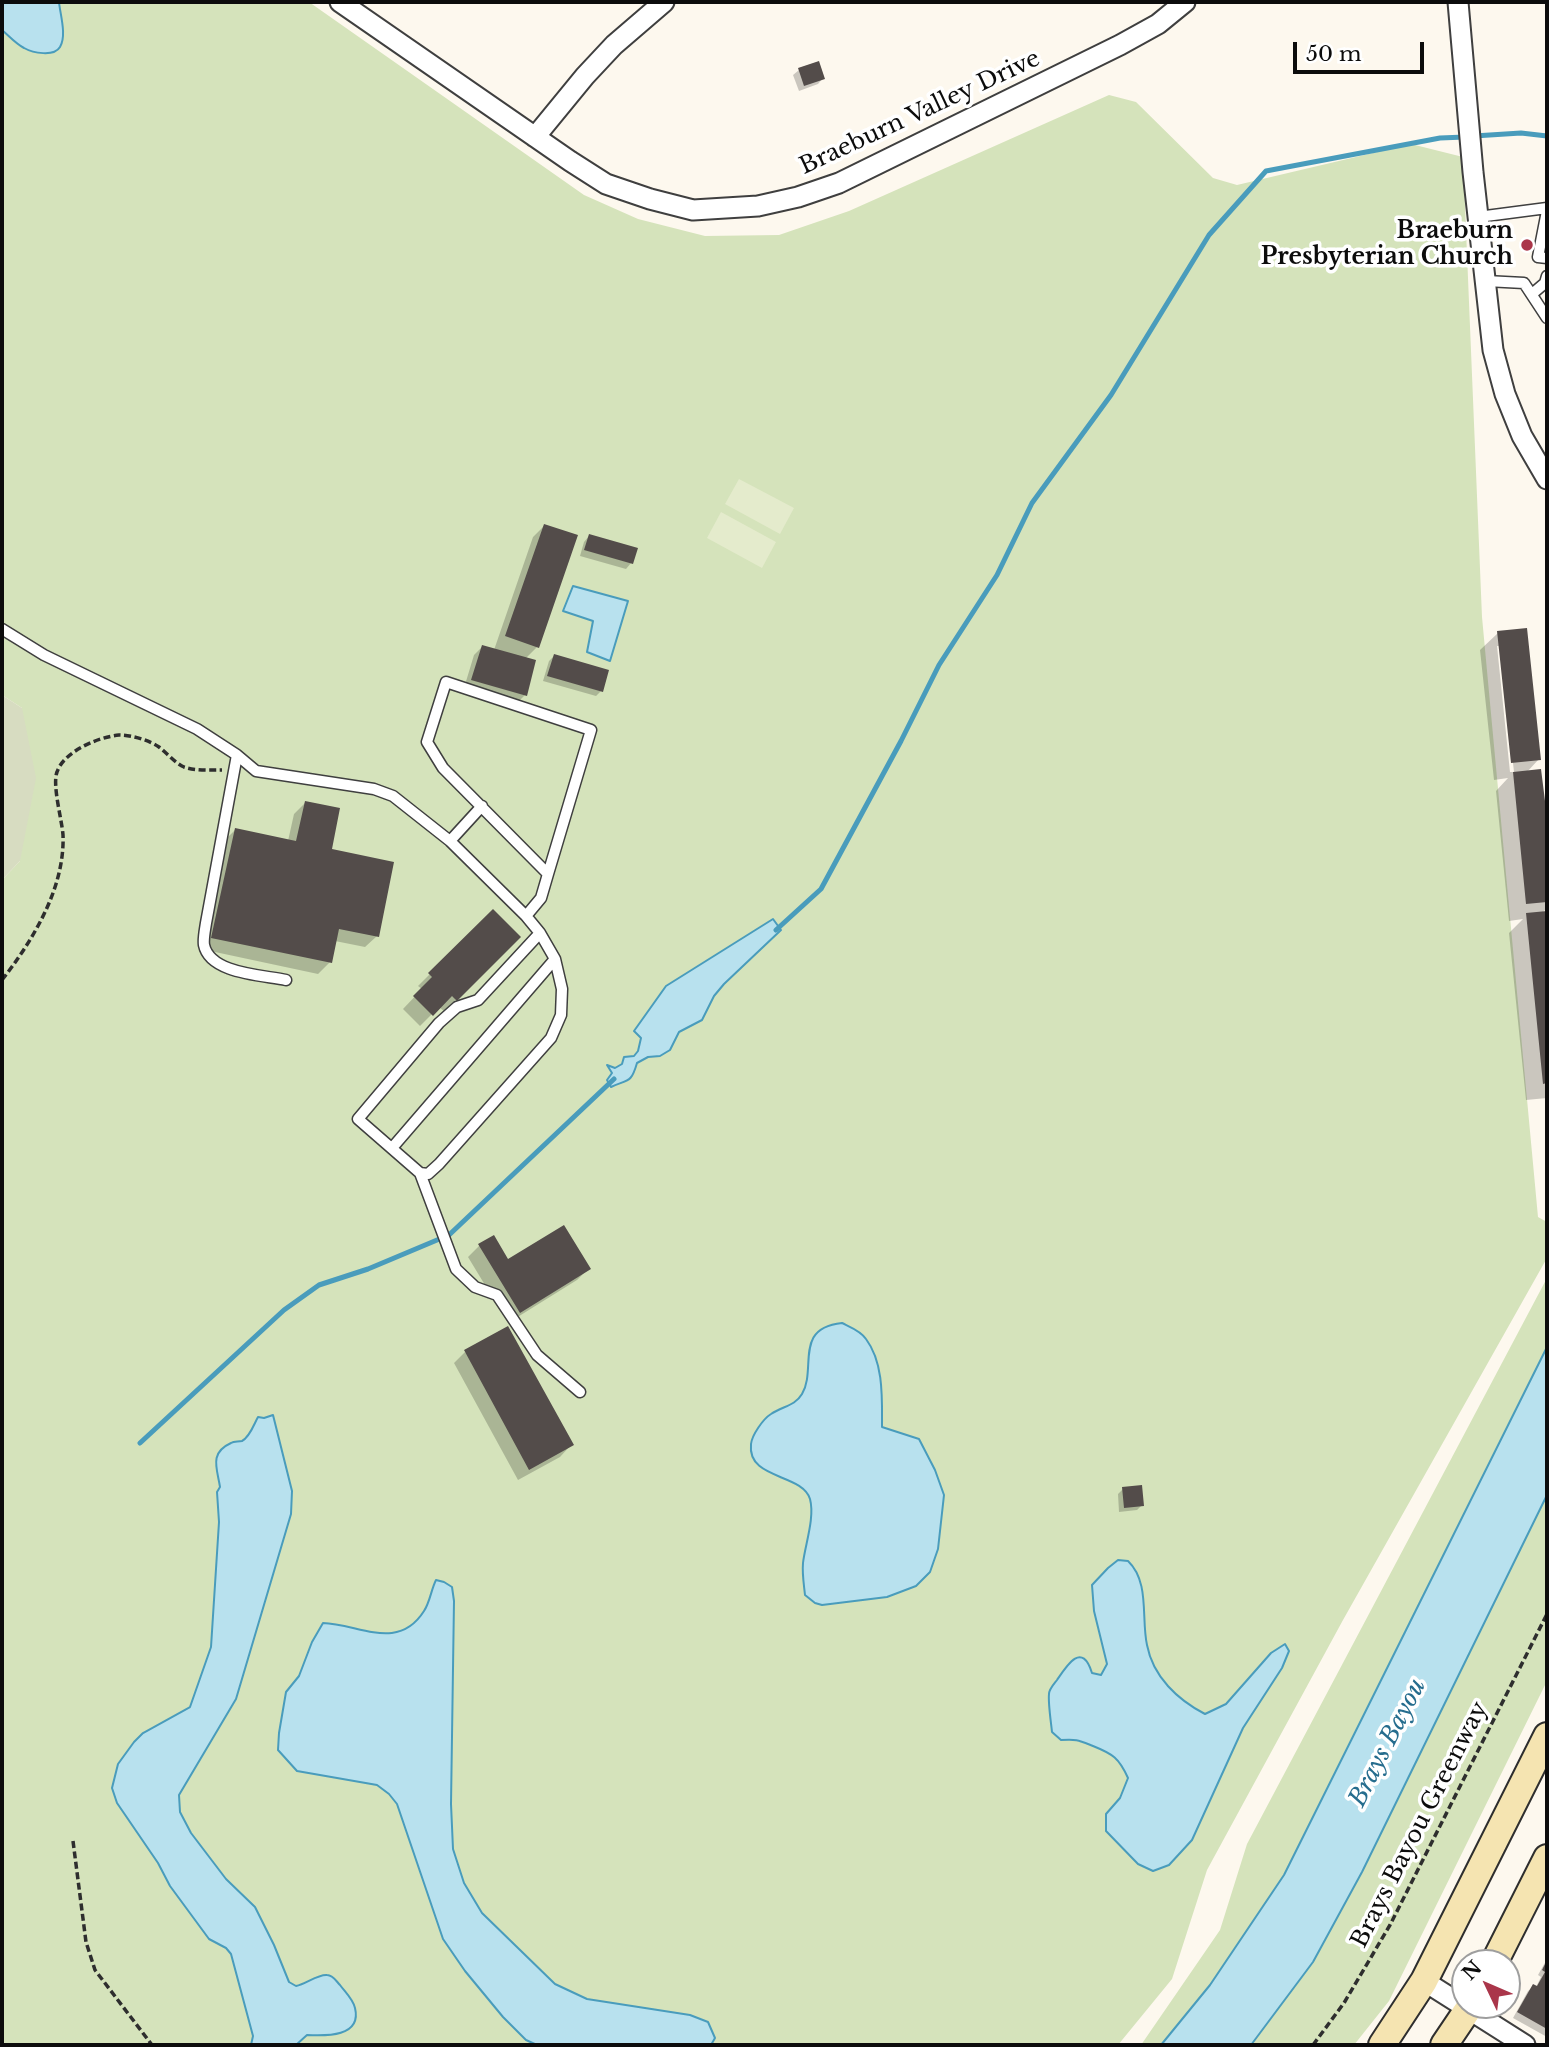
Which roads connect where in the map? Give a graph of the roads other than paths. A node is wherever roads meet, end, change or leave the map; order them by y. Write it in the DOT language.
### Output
graph roads {
  1 [pos="341,2"];
  2 [pos="664,2"];
  3 [pos="1185,2"];
  4 [pos="1458,2"];
  5 [pos="535,137"];
  6 [pos="1547,210"];
  7 [pos="1478,217"];
  8 [pos="1547,258"];
  9 [pos="1547,276"];
  10 [pos="1486,281"];
  11 [pos="1532,295"];
  12 [pos="1547,318"];
  13 [pos="1547,479"];
  14 [pos="2,629"];
  15 [pos="237,755"];
  16 [pos="482,806"];
  17 [pos="450,841"];
  18 [pos="548,874"];
  19 [pos="526,916"];
  20 [pos="540,933"];
  21 [pos="555,959"];
  22 [pos="286,979"];
  23 [pos="392,1149"];
  24 [pos="419,1173"];
  25 [pos="580,1392"];
  26 [pos="1547,1735"];
  27 [pos="1547,1858"];
  28 [pos="1501,1949"];
  29 [pos="1423,1981"];
  30 [pos="1451,1997"];
  31 [pos="1461,2019"];
  32 [pos="1487,2019"];
  33 [pos="1382,2045"];
  34 [pos="1444,2045"];
  35 [pos="1525,2045"];
  1 -- 5 [label="street, Braeburn Valley Drive"];
  2 -- 5 [label="street"];
  3 -- 5 [label="street, Braeburn Valley Drive"];
  4 -- 7 [label="street"];
  6 -- 7 [label="lane"];
  6 -- 8 [label="lane"];
  7 -- 10 [label="street"];
  9 -- 11 [label="lane"];
  10 -- 11 [label="lane"];
  10 -- 13 [label="street"];
  11 -- 12 [label="lane"];
  14 -- 15 [label="lane"];
  15 -- 17 [label="lane"];
  15 -- 22 [label="lane"];
  16 -- 17 [label="lane"];
  16 -- 18 [label="lane"];
  16 -- 18 [label="lane"];
  17 -- 19 [label="lane"];
  18 -- 19 [label="lane"];
  19 -- 20 [label="lane"];
  20 -- 21 [label="lane"];
  20 -- 23 [label="lane"];
  21 -- 23 [label="lane"];
  21 -- 24 [label="lane"];
  23 -- 24 [label="lane"];
  24 -- 25 [label="lane"];
  26 -- 29 [label="main road"];
  27 -- 28 [label="main road"];
  29 -- 30 [label="street"];
  29 -- 33 [label="main road"];
  31 -- 34 [label="main road"];
  32 -- 35 [label="street"];
}
